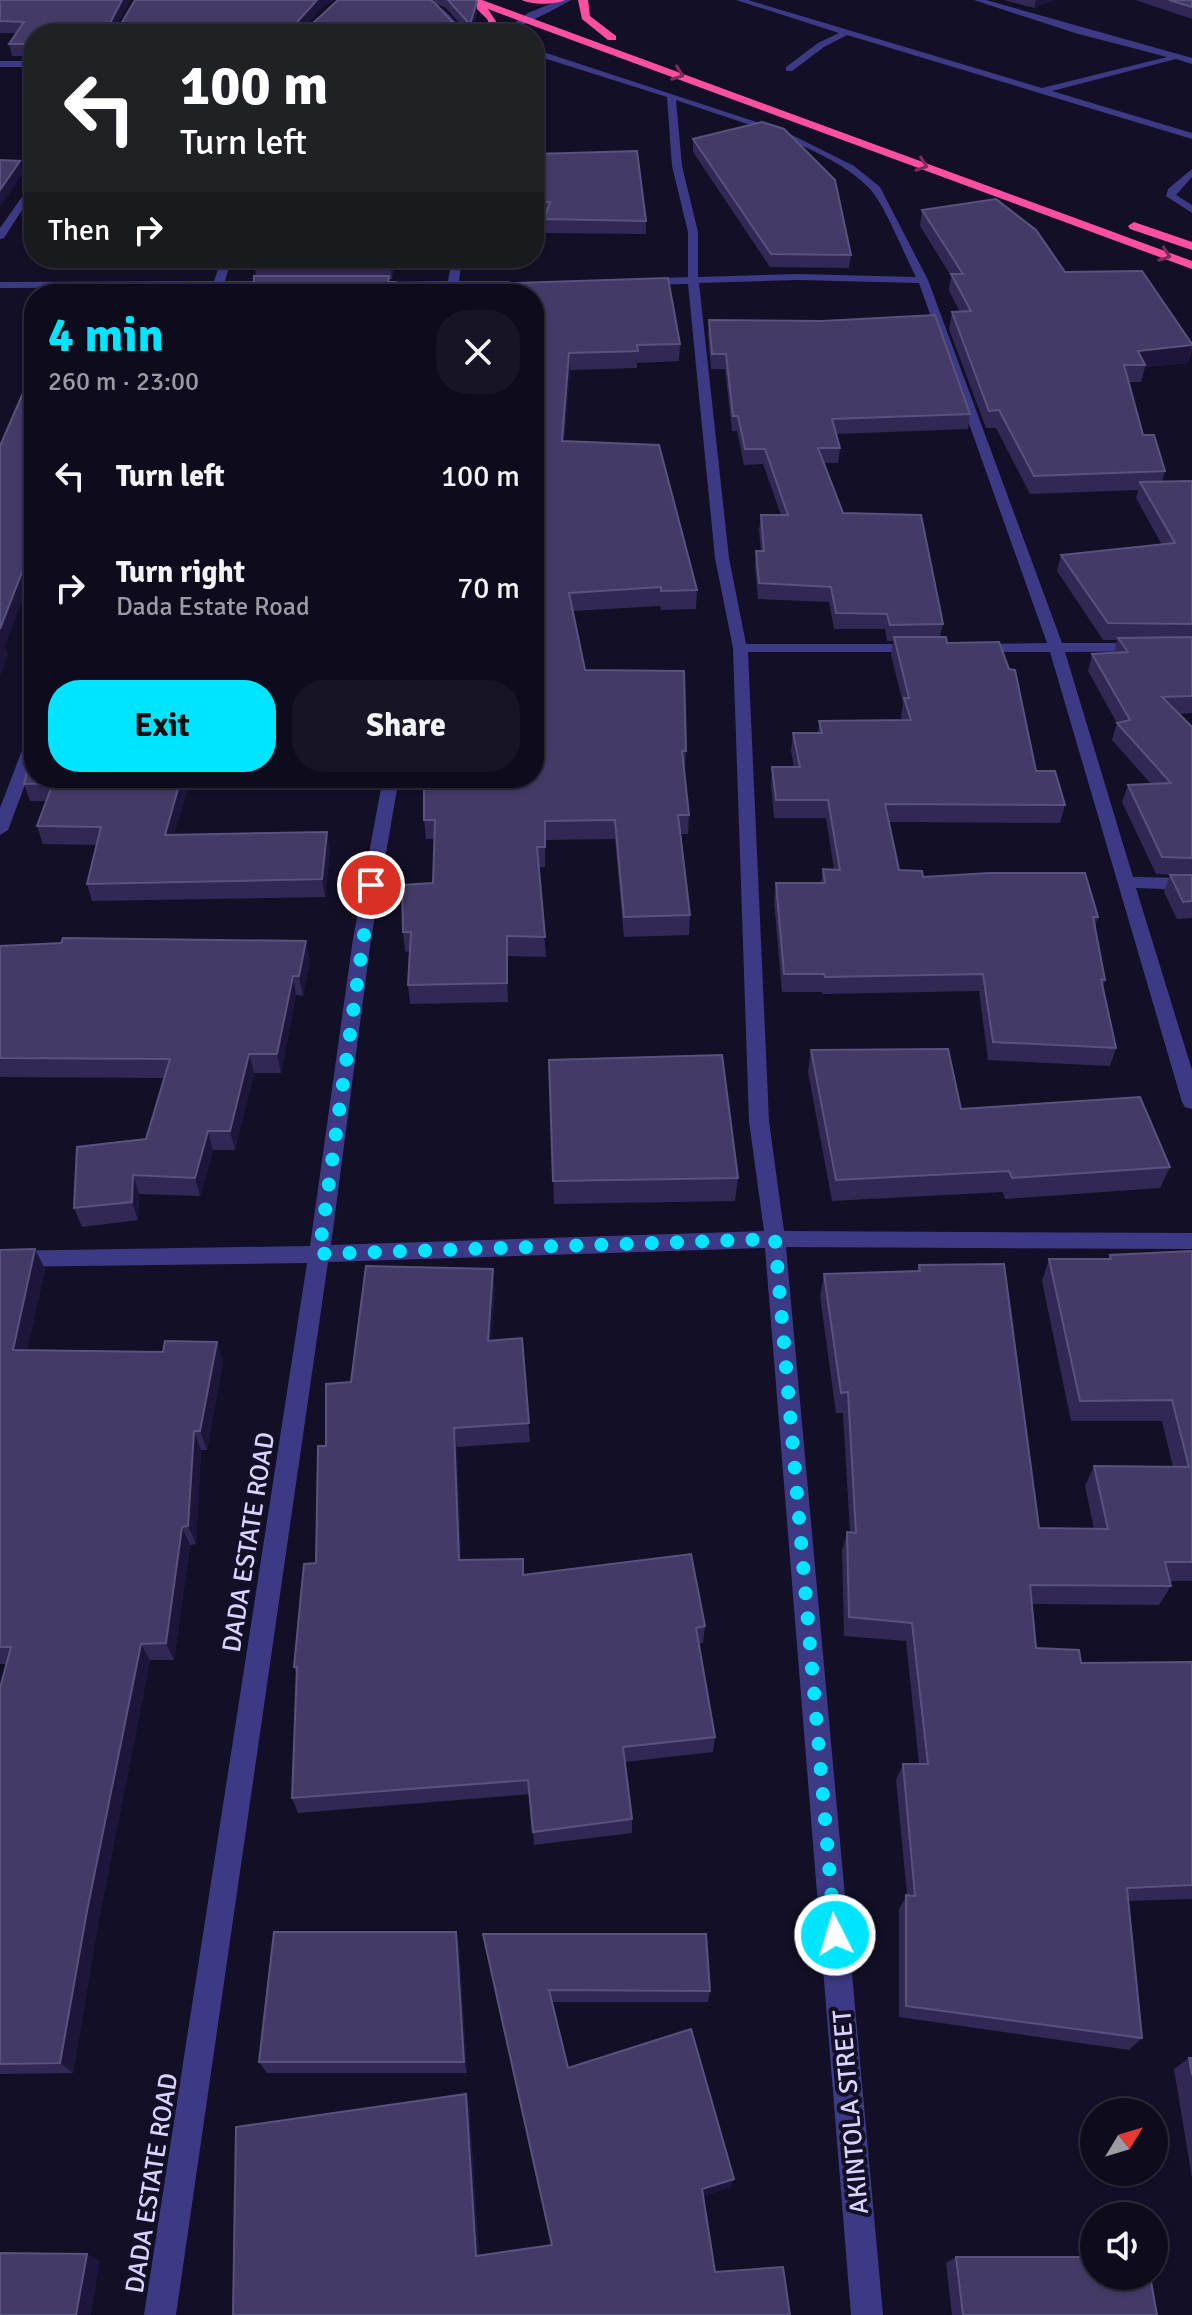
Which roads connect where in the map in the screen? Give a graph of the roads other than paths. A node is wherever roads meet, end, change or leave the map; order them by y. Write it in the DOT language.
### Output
graph roads {
  1 [pos="419,0"];
  2 [pos="474,0"];
  3 [pos="507,0"];
  4 [pos="527,0"];
  5 [pos="560,0"];
  6 [pos="567,0"];
  7 [pos="583,0"];
  8 [pos="740,0"];
  9 [pos="978,0"];
  10 [pos="538,12"];
  11 [pos="526,18"];
  12 [pos="453,24"];
  13 [pos="496,24"];
  14 [pos="517,24"];
  15 [pos="542,24"];
  16 [pos="544,25"];
  17 [pos="544,30"];
  18 [pos="564,32"];
  19 [pos="847,32"];
  20 [pos="612,38"];
  21 [pos="1192,52"];
  22 [pos="544,55"];
  23 [pos="1176,57"];
  24 [pos="1192,61"];
  25 [pos="0,64"];
  26 [pos="24,64"];
  27 [pos="789,69"];
  28 [pos="716,76"];
  29 [pos="1041,91"];
  30 [pos="671,97"];
  31 [pos="1192,136"];
  32 [pos="1192,172"];
  33 [pos="24,199"];
  34 [pos="1192,210"];
  35 [pos="1118,220"];
  36 [pos="0,236"];
  37 [pos="1192,246"];
  38 [pos="1192,265"];
  39 [pos="923,280"];
  40 [pos="693,281"];
  41 [pos="633,282"];
  42 [pos="0,285"];
  43 [pos="24,285"];
  44 [pos="1192,647"];
  45 [pos="740,648"];
  46 [pos="930,648"];
  47 [pos="961,648"];
  48 [pos="1056,648"];
  49 [pos="24,766"];
  50 [pos="389,788"];
  51 [pos="0,830"];
  52 [pos="1127,882"];
  53 [pos="1192,884"];
  54 [pos="1192,1102"];
  55 [pos="775,1239"];
  56 [pos="1192,1241"];
  57 [pos="319,1254"];
  58 [pos="0,1259"];
  59 [pos="160,2315"];
  60 [pos="867,2315"];
  1 -- 12 [label="street"];
  2 -- 11 [label="highway"];
  2 -- 13 [label="highway"];
  3 -- 10 [label="highway"];
  4 -- 5 [label="highway"];
  6 -- 10 [label="street"];
  7 -- 20 [label="highway"];
  8 -- 19 [label="street"];
  9 -- 23 [label="street"];
  10 -- 11 [label="street"];
  10 -- 20 [label="highway"];
  11 -- 14 [label="street"];
  11 -- 15 [label="highway"];
  16 -- 18 [label="highway"];
  17 -- 18 [label="highway"];
  18 -- 38 [label="highway, one-way"];
  19 -- 27 [label="street"];
  19 -- 29 [label="street"];
  20 -- 28 [label="highway"];
  21 -- 23 [label="street"];
  22 -- 30 [label="street"];
  23 -- 24 [label="street"];
  23 -- 29 [label="street"];
  25 -- 26 [label="street"];
  29 -- 31 [label="street"];
  30 -- 39 [label="street"];
  30 -- 40 [label="street, AKINTOLA STREET"];
  32 -- 34 [label="street"];
  33 -- 36 [label="street"];
  35 -- 37 [label="highway"];
  39 -- 40 [label="street"];
  39 -- 48 [label="street"];
  40 -- 41 [label="street"];
  40 -- 45 [label="street, AKINTOLA STREET"];
  42 -- 43 [label="street"];
  44 -- 48 [label="street"];
  45 -- 46 [label="street"];
  45 -- 55 [label="street, AKINTOLA STREET"];
  47 -- 48 [label="street"];
  48 -- 52 [label="street"];
  49 -- 51 [label="street"];
  50 -- 57 [label="street, DADA ESTATE ROAD"];
  52 -- 53 [label="street"];
  52 -- 54 [label="street"];
  55 -- 56 [label="street"];
  55 -- 57 [label="street"];
  55 -- 60 [label="street, AKINTOLA STREET"];
  57 -- 58 [label="street"];
  57 -- 59 [label="street, DADA ESTATE ROAD"];
}
